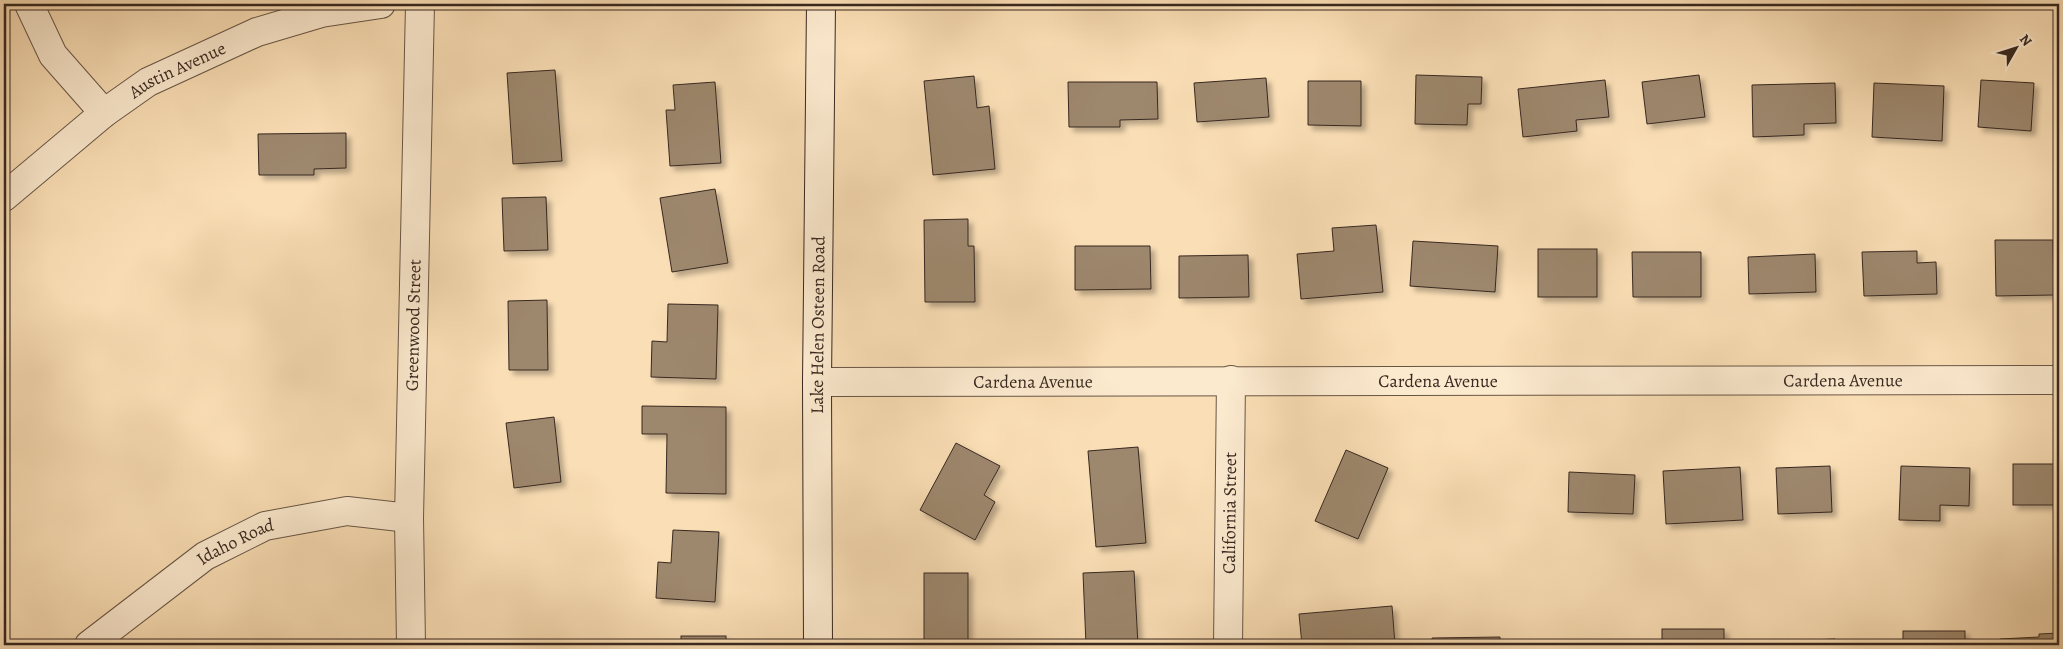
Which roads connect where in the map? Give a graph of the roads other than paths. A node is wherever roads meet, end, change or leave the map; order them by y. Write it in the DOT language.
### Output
graph roads {
  1 [pos="29,4"];
  2 [pos="381,4"];
  3 [pos="420,4"];
  4 [pos="821,4"];
  5 [pos="104,113"];
  6 [pos="4,197"];
  7 [pos="1231,380"];
  8 [pos="2059,380"];
  9 [pos="817,382"];
  10 [pos="409,518"];
  11 [pos="89,645"];
  12 [pos="411,645"];
  13 [pos="818,645"];
  14 [pos="1228,645"];
  1 -- 5 [label="street"];
  2 -- 5 [label="street, Austin Avenue"];
  3 -- 10 [label="street, Greenwood Street"];
  4 -- 9 [label="street, Lake Helen Osteen Road"];
  5 -- 6 [label="street, Austin Avenue"];
  7 -- 8 [label="street, Cardena Avenue"];
  7 -- 9 [label="street, Cardena Avenue"];
  7 -- 14 [label="street, California Street"];
  9 -- 13 [label="street, Lake Helen Osteen Road"];
  10 -- 11 [label="street, Idaho Road"];
  10 -- 12 [label="street, Greenwood Street"];
}
